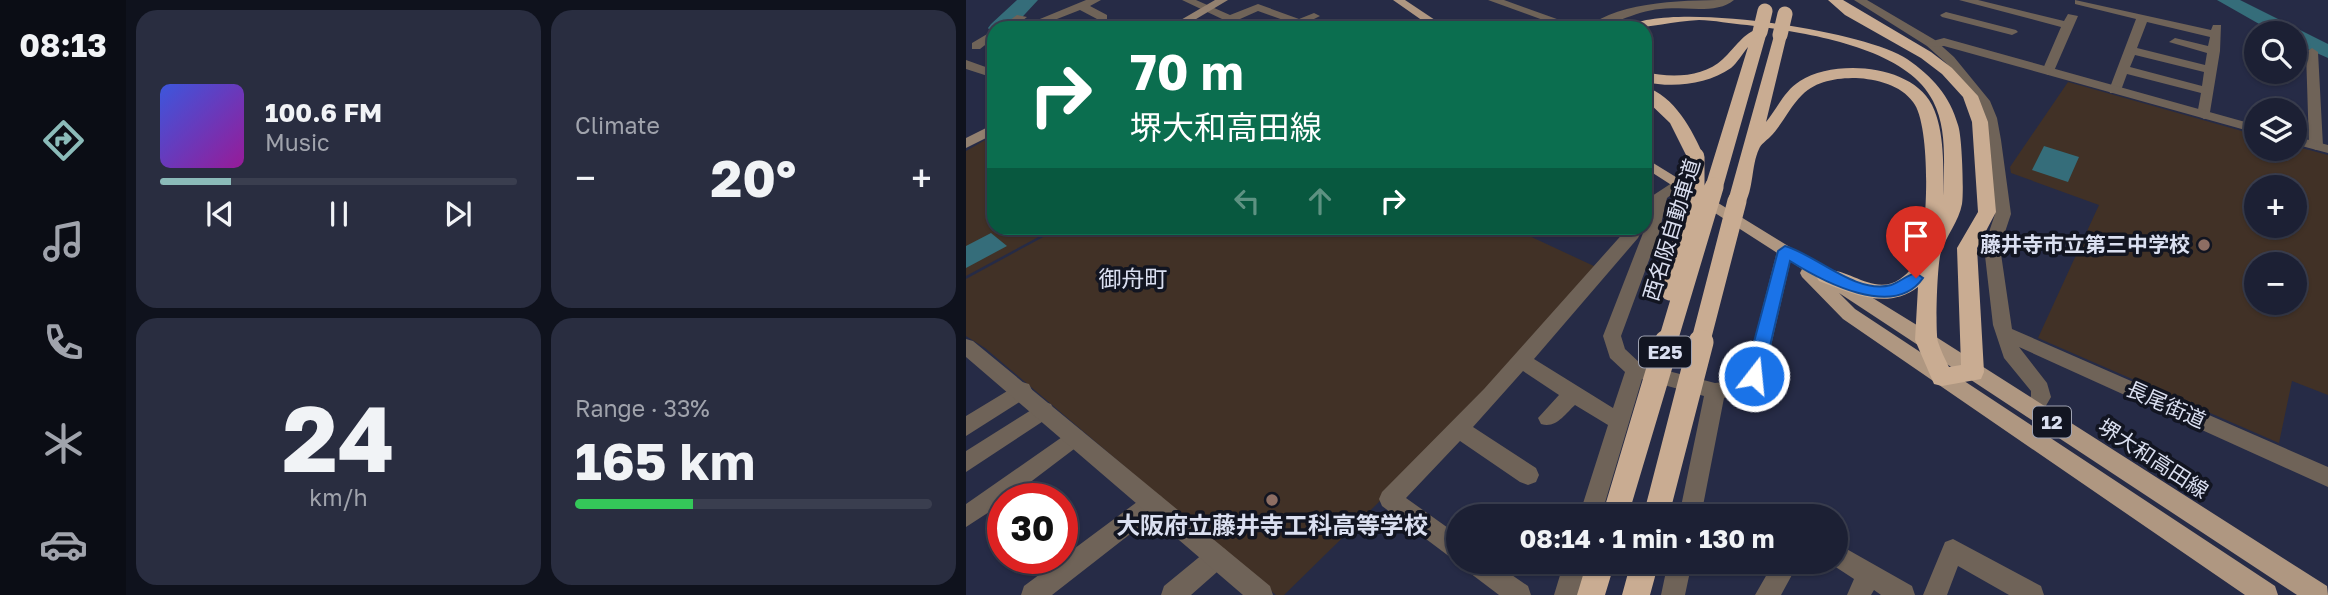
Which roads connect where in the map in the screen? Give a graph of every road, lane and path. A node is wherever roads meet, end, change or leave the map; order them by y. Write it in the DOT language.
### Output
graph roads {
  1 [pos="1096,0"];
  2 [pos="1187,0"];
  3 [pos="1223,0"];
  4 [pos="1398,0"];
  5 [pos="1493,0"];
  6 [pos="1729,0"];
  7 [pos="1835,0"];
  8 [pos="1859,0"];
  9 [pos="1968,0"];
  10 [pos="2025,0"];
  11 [pos="2079,1"];
  12 [pos="1080,6"];
  13 [pos="1767,6"];
  14 [pos="1989,6"];
  15 [pos="1787,7"];
  16 [pos="1207,10"];
  17 [pos="2017,13"];
  18 [pos="1946,15"];
  19 [pos="1314,16"];
  20 [pos="2143,17"];
  21 [pos="1230,19"];
  22 [pos="1030,21"];
  23 [pos="1101,21"];
  24 [pos="1187,21"];
  25 [pos="1235,21"];
  26 [pos="1295,21"];
  27 [pos="1304,21"];
  28 [pos="1430,21"];
  29 [pos="1555,21"];
  30 [pos="1604,21"];
  31 [pos="1640,21"];
  32 [pos="1652,22"];
  33 [pos="1978,23"];
  34 [pos="2067,25"];
  35 [pos="1760,32"];
  36 [pos="2011,32"];
  37 [pos="987,38"];
  38 [pos="2175,42"];
  39 [pos="1931,43"];
  40 [pos="976,46"];
  41 [pos="2131,50"];
  42 [pos="2214,51"];
  43 [pos="2312,52"];
  44 [pos="966,64"];
  45 [pos="2123,69"];
  46 [pos="2211,70"];
  47 [pos="2048,71"];
  48 [pos="987,73"];
  49 [pos="1652,78"];
  50 [pos="2115,90"];
  51 [pos="2208,92"];
  52 [pos="1652,97"];
  53 [pos="2204,115"];
  54 [pos="2244,126"];
  55 [pos="987,132"];
  56 [pos="966,144"];
  57 [pos="1751,146"];
  58 [pos="2322,148"];
  59 [pos="1652,167"];
  60 [pos="1678,184"];
  61 [pos="1653,193"];
  62 [pos="1979,231"];
  63 [pos="1631,235"];
  64 [pos="1633,235"];
  65 [pos="1785,251"];
  66 [pos="1930,254"];
  67 [pos="1826,276"];
  68 [pos="2004,333"];
  69 [pos="1926,340"];
  70 [pos="971,355"];
  71 [pos="1520,360"];
  72 [pos="1662,362"];
  73 [pos="1635,370"];
  74 [pos="1973,372"];
  75 [pos="1942,377"];
  76 [pos="1022,390"];
  77 [pos="1715,391"];
  78 [pos="1572,394"];
  79 [pos="1044,410"];
  80 [pos="2033,410"];
  81 [pos="1548,418"];
  82 [pos="1619,422"];
  83 [pos="966,427"];
  84 [pos="1459,429"];
  85 [pos="1075,437"];
  86 [pos="966,463"];
  87 [pos="1528,475"];
  88 [pos="2328,477"];
  89 [pos="1153,503"];
  90 [pos="1594,504"];
  91 [pos="1619,504"];
  92 [pos="1659,504"];
  93 [pos="1692,504"];
  94 [pos="966,517"];
  95 [pos="1446,541"];
  96 [pos="1217,557"];
  97 [pos="1848,567"];
  98 [pos="1490,574"];
  99 [pos="1572,574"];
  100 [pos="1597,574"];
  101 [pos="1642,574"];
  102 [pos="1678,574"];
  103 [pos="1780,574"];
  104 [pos="1864,585"];
  105 [pos="1033,595"];
  106 [pos="1173,595"];
  107 [pos="1261,595"];
  108 [pos="1519,595"];
  109 [pos="1566,595"];
  110 [pos="1591,595"];
  111 [pos="1636,595"];
  112 [pos="1674,595"];
  113 [pos="1767,595"];
  114 [pos="1903,595"];
  115 [pos="1935,595"];
  116 [pos="2032,595"];
  117 [pos="2266,595"];
  118 [pos="2318,595"];
  1 -- 12 [label="street"];
  2 -- 16 [label="street"];
  3 -- 16 [label="main road"];
  4 -- 28 [label="main road"];
  5 -- 29 [label="street"];
  6 -- 30 [label="street"];
  7 -- 62 [label="highway"];
  8 -- 39 [label="street"];
  9 -- 14 [label="street"];
  10 -- 17 [label="street"];
  11 -- 20 [label="street"];
  11 -- 34 [label="street"];
  12 -- 22 [label="street"];
  12 -- 23 [label="street"];
  13 -- 35 [label="highway, 西名阪自動車道 / E25, bridge"];
  14 -- 17 [label="street"];
  14 -- 33 [label="street"];
  15 -- 57 [label="highway, E25, bridge"];
  16 -- 21 [label="street"];
  16 -- 24 [label="main road"];
  17 -- 34 [label="street"];
  18 -- 33 [label="street"];
  19 -- 27 [label="street"];
  20 -- 41 [label="street"];
  20 -- 42 [label="street"];
  21 -- 25 [label="street"];
  21 -- 26 [label="street"];
  31 -- 62 [label="highway"];
  32 -- 66 [label="highway"];
  33 -- 36 [label="street"];
  34 -- 47 [label="street"];
  35 -- 49 [label="highway"];
  35 -- 72 [label="highway, 西名阪自動車道 / E25, bridge"];
  37 -- 40 [label="street"];
  38 -- 42 [label="street"];
  39 -- 47 [label="street"];
  39 -- 68 [label="street"];
  41 -- 45 [label="street"];
  41 -- 46 [label="street"];
  42 -- 46 [label="street"];
  43 -- 58 [label="street"];
  44 -- 48 [label="street"];
  45 -- 50 [label="street"];
  45 -- 51 [label="street"];
  46 -- 51 [label="street"];
  47 -- 50 [label="street"];
  50 -- 53 [label="street"];
  51 -- 53 [label="street"];
  52 -- 72 [label="highway, bridge"];
  53 -- 54 [label="street"];
  55 -- 56 [label="main road"];
  57 -- 66 [label="highway"];
  57 -- 92 [label="highway, E25, bridge"];
  59 -- 60 [label="main road, 堺大和高田線 / 12"];
  60 -- 61 [label="street"];
  60 -- 65 [label="main road, 堺大和高田線 / 12"];
  62 -- 74 [label="highway"];
  63 -- 71 [label="street"];
  64 -- 73 [label="street"];
  65 -- 67 [label="main road, 堺大和高田線 / 12"];
  65 -- 75 [label="main road, 堺大和高田線 / 12"];
  65 -- 77 [label="street"];
  66 -- 67 [label="highway"];
  66 -- 69 [label="highway"];
  67 -- 69 [label="main road, 堺大和高田線 / 12"];
  68 -- 80 [label="street"];
  68 -- 88 [label="street, 長尾街道"];
  69 -- 74 [label="main road, 堺大和高田線 / 12"];
  69 -- 75 [label="highway"];
  70 -- 76 [label="street"];
  71 -- 78 [label="street"];
  71 -- 84 [label="street"];
  72 -- 91 [label="highway, 西名阪自動車道 / E25, bridge"];
  73 -- 77 [label="street"];
  73 -- 82 [label="street"];
  74 -- 75 [label="highway"];
  74 -- 80 [label="main road, 堺大和高田線 / 12"];
  75 -- 117 [label="main road, 堺大和高田線 / 12"];
  76 -- 79 [label="street"];
  76 -- 83 [label="street"];
  77 -- 93 [label="street"];
  78 -- 81 [label="street"];
  78 -- 82 [label="street"];
  79 -- 85 [label="street"];
  79 -- 86 [label="street"];
  80 -- 118 [label="main road, 堺大和高田線 / 12"];
  82 -- 90 [label="street"];
  84 -- 87 [label="street"];
  84 -- 95 [label="street"];
  85 -- 89 [label="street"];
  85 -- 94 [label="street"];
  89 -- 96 [label="street"];
  89 -- 105 [label="street"];
  96 -- 106 [label="street"];
  96 -- 107 [label="street"];
  97 -- 104 [label="street"];
  98 -- 108 [label="street"];
  99 -- 109 [label="street"];
  100 -- 110 [label="highway"];
  101 -- 111 [label="highway"];
  102 -- 112 [label="street"];
  103 -- 113 [label="street"];
  104 -- 114 [label="street"];
  115 -- 116 [label="street"];
}
